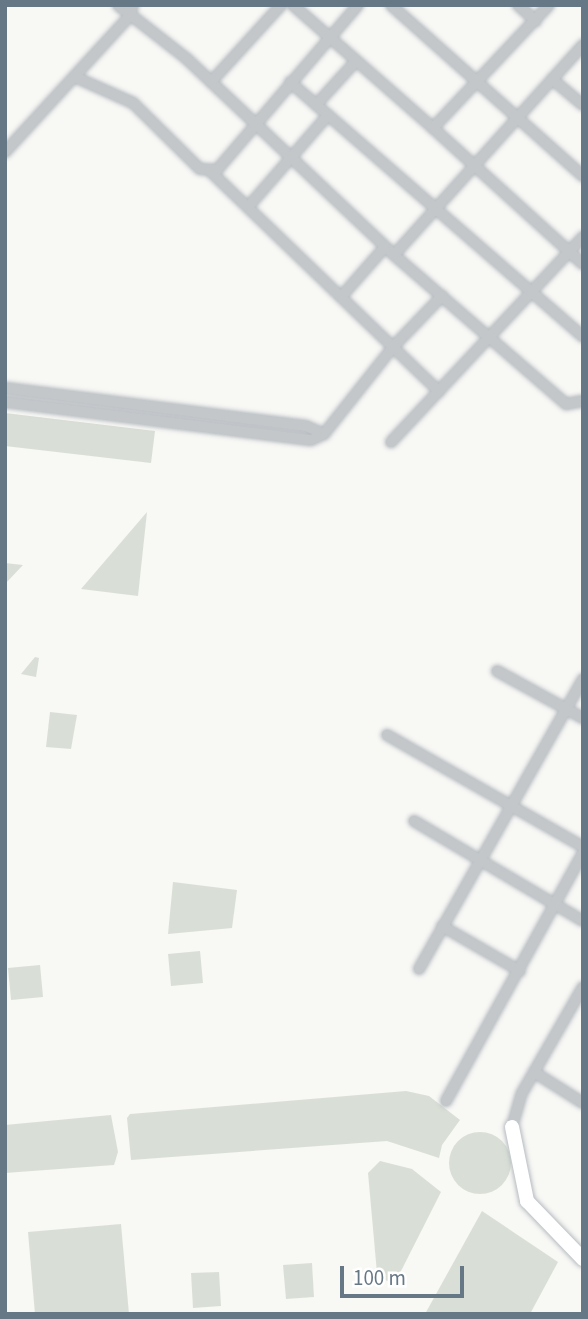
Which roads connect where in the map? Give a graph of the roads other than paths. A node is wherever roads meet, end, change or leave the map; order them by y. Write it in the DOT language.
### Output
graph roads {
  1 [pos="118,5"];
  2 [pos="133,5"];
  3 [pos="281,5"];
  4 [pos="293,5"];
  5 [pos="358,5"];
  6 [pos="391,5"];
  7 [pos="518,5"];
  8 [pos="548,5"];
  9 [pos="128,18"];
  10 [pos="536,21"];
  11 [pos="328,38"];
  12 [pos="583,44"];
  13 [pos="355,62"];
  14 [pos="75,77"];
  15 [pos="552,79"];
  16 [pos="211,82"];
  17 [pos="290,82"];
  18 [pos="476,83"];
  19 [pos="316,105"];
  20 [pos="583,105"];
  21 [pos="328,115"];
  22 [pos="516,118"];
  23 [pos="254,125"];
  24 [pos="433,128"];
  25 [pos="5,152"];
  26 [pos="289,158"];
  27 [pos="473,167"];
  28 [pos="210,171"];
  29 [pos="583,176"];
  30 [pos="248,208"];
  31 [pos="435,210"];
  32 [pos="583,237"];
  33 [pos="385,247"];
  34 [pos="569,252"];
  35 [pos="394,255"];
  36 [pos="583,264"];
  37 [pos="532,294"];
  38 [pos="442,296"];
  39 [pos="341,297"];
  40 [pos="583,337"];
  41 [pos="492,339"];
  42 [pos="393,347"];
  43 [pos="5,388"];
  44 [pos="439,391"];
  45 [pos="583,401"];
  46 [pos="5,402"];
  47 [pos="324,434"];
  48 [pos="391,442"];
  49 [pos="497,671"];
  50 [pos="583,679"];
  51 [pos="565,708"];
  52 [pos="583,718"];
  53 [pos="387,735"];
  54 [pos="510,805"];
  55 [pos="414,821"];
  56 [pos="583,847"];
  57 [pos="583,853"];
  58 [pos="479,860"];
  59 [pos="554,905"];
  60 [pos="583,921"];
  61 [pos="442,926"];
  62 [pos="419,969"];
  63 [pos="520,971"];
  64 [pos="583,987"];
  65 [pos="534,1072"];
  66 [pos="446,1101"];
  67 [pos="583,1102"];
  68 [pos="512,1127"];
  69 [pos="583,1259"];
  1 -- 9 [label="street"];
  2 -- 9 [label="street"];
  3 -- 16 [label="street"];
  4 -- 11 [label="street"];
  5 -- 11 [label="street"];
  6 -- 18 [label="street"];
  7 -- 10 [label="street"];
  8 -- 10 [label="street"];
  9 -- 14 [label="street"];
  9 -- 16 [label="street"];
  10 -- 18 [label="street"];
  11 -- 13 [label="street"];
  11 -- 17 [label="street"];
  12 -- 15 [label="street"];
  13 -- 19 [label="street"];
  13 -- 24 [label="street"];
  14 -- 25 [label="street"];
  14 -- 28 [label="street"];
  15 -- 20 [label="street"];
  15 -- 22 [label="street"];
  16 -- 23 [label="street"];
  17 -- 19 [label="street"];
  17 -- 23 [label="street"];
  18 -- 22 [label="street"];
  18 -- 24 [label="street"];
  19 -- 21 [label="street"];
  21 -- 26 [label="street"];
  21 -- 31 [label="street"];
  22 -- 27 [label="street"];
  22 -- 29 [label="street"];
  23 -- 26 [label="street"];
  23 -- 28 [label="street"];
  24 -- 27 [label="street"];
  26 -- 30 [label="street"];
  26 -- 33 [label="street"];
  27 -- 31 [label="street"];
  27 -- 34 [label="street"];
  28 -- 30 [label="street"];
  30 -- 39 [label="street"];
  31 -- 35 [label="street"];
  31 -- 37 [label="street"];
  32 -- 34 [label="street"];
  33 -- 35 [label="street"];
  33 -- 39 [label="street"];
  34 -- 36 [label="street"];
  34 -- 37 [label="street"];
  35 -- 38 [label="street"];
  37 -- 40 [label="street"];
  37 -- 41 [label="street"];
  38 -- 41 [label="street"];
  38 -- 42 [label="street"];
  39 -- 42 [label="street"];
  41 -- 44 [label="street"];
  41 -- 45 [label="street"];
  42 -- 44 [label="street"];
  42 -- 47 [label="street"];
  43 -- 47 [label="street"];
  44 -- 48 [label="street"];
  46 -- 47 [label="street"];
  49 -- 51 [label="street"];
  50 -- 51 [label="street"];
  51 -- 52 [label="street"];
  51 -- 54 [label="street"];
  53 -- 54 [label="street"];
  54 -- 56 [label="street"];
  54 -- 58 [label="street"];
  55 -- 58 [label="street"];
  57 -- 59 [label="street"];
  58 -- 59 [label="street"];
  58 -- 61 [label="street"];
  59 -- 60 [label="street"];
  59 -- 63 [label="street"];
  61 -- 62 [label="street"];
  61 -- 63 [label="street"];
  63 -- 66 [label="street"];
  64 -- 65 [label="street"];
  65 -- 67 [label="street"];
  65 -- 68 [label="street"];
  68 -- 69 [label="main road"];
}
